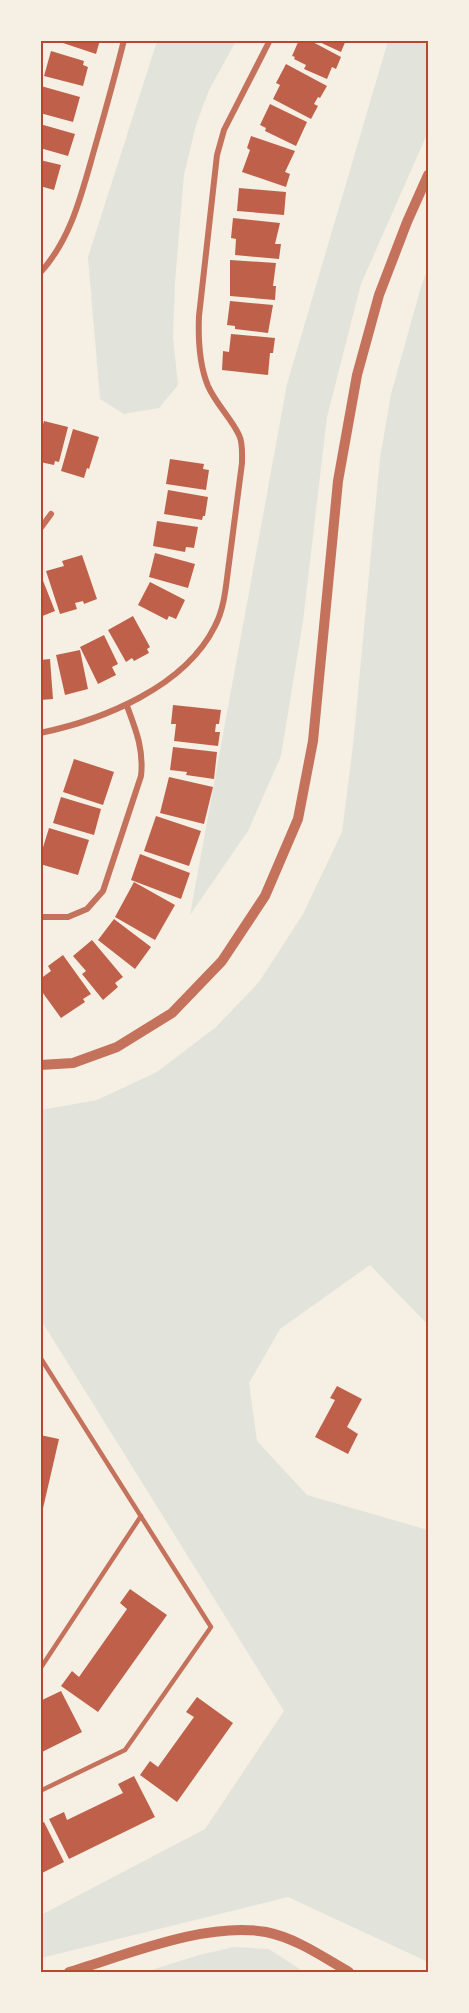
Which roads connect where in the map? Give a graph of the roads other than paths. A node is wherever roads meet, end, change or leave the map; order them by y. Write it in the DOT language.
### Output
graph roads {
  1 [pos="124,40"];
  2 [pos="270,40"];
  3 [pos="429,175"];
  4 [pos="40,273"];
  5 [pos="51,514"];
  6 [pos="40,529"];
  7 [pos="127,706"];
  8 [pos="40,733"];
  9 [pos="41,917"];
  10 [pos="40,1065"];
  11 [pos="40,1357"];
  12 [pos="141,1516"];
  13 [pos="40,1669"];
  14 [pos="40,1791"];
  15 [pos="336,1969"];
  16 [pos="69,1972"];
  17 [pos="349,1972"];
  1 -- 4 [label="street"];
  2 -- 7 [label="street"];
  3 -- 10 [label="street"];
  5 -- 6 [label="street"];
  7 -- 8 [label="street"];
  7 -- 9 [label="street"];
  11 -- 12 [label="lane"];
  12 -- 13 [label="lane"];
  12 -- 14 [label="lane"];
  15 -- 16 [label="street"];
  15 -- 17 [label="street"];
}
